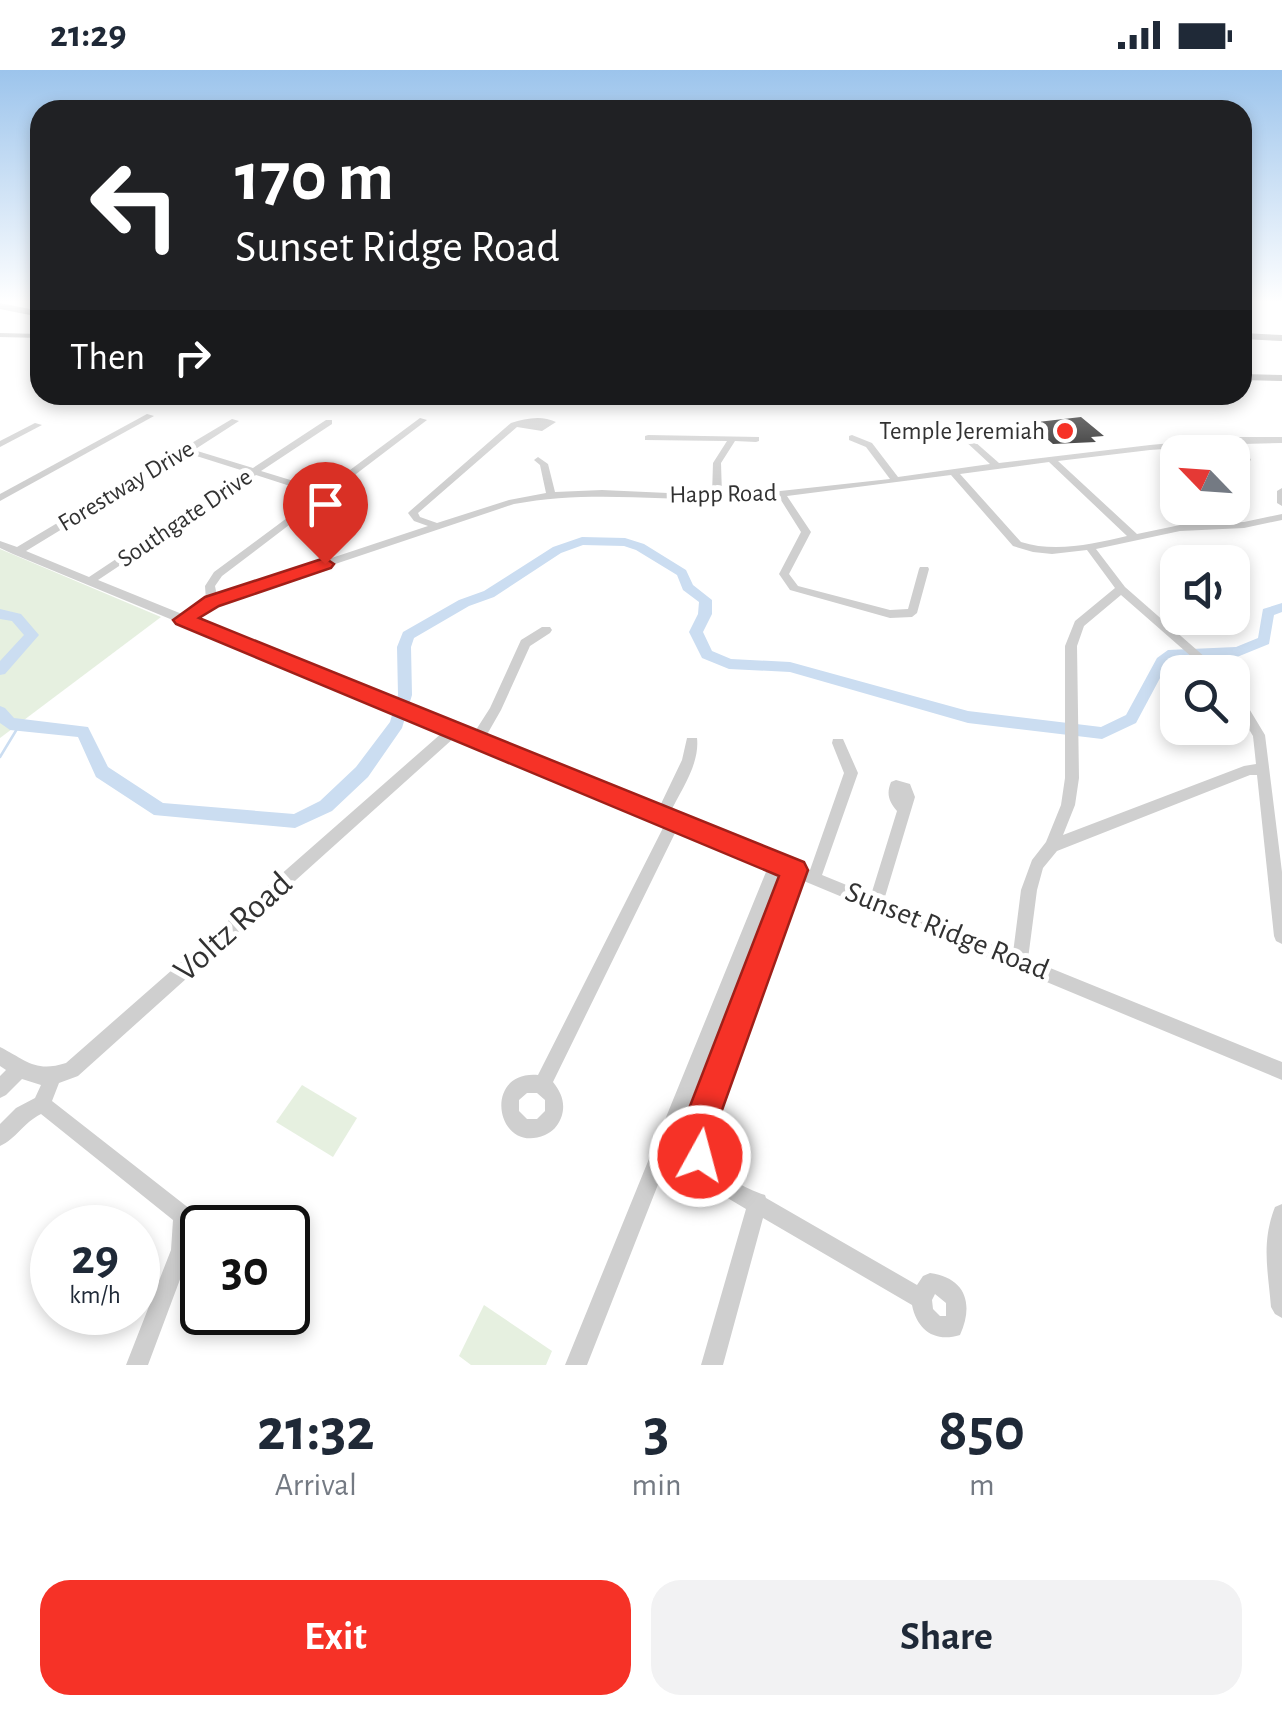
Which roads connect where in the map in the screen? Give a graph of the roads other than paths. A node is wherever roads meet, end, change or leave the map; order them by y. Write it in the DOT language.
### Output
graph roads {
  1 [pos="1252,377"];
  2 [pos="1282,378"];
  3 [pos="150,416"];
  4 [pos="424,420"];
  5 [pos="235,421"];
  6 [pos="329,422"];
  7 [pos="521,424"];
  8 [pos="38,425"];
  9 [pos="966,437"];
  10 [pos="648,438"];
  11 [pos="756,438"];
  12 [pos="852,438"];
  13 [pos="1250,440"];
  14 [pos="1282,440"];
  15 [pos="731,441"];
  16 [pos="0,444"];
  17 [pos="1160,445"];
  18 [pos="186,450"];
  19 [pos="538,460"];
  20 [pos="1051,460"];
  21 [pos="997,466"];
  22 [pos="254,472"];
  23 [pos="953,472"];
  24 [pos="895,478"];
  25 [pos="1282,491"];
  26 [pos="326,494"];
  27 [pos="550,494"];
  28 [pos="781,494"];
  29 [pos="0,498"];
  30 [pos="718,498"];
  31 [pos="1282,504"];
  32 [pos="1282,516"];
  33 [pos="438,527"];
  34 [pos="1133,536"];
  35 [pos="0,544"];
  36 [pos="1089,546"];
  37 [pos="17,552"];
  38 [pos="924,569"];
  39 [pos="90,580"];
  40 [pos="1120,589"];
  41 [pos="212,601"];
  42 [pos="183,620"];
  43 [pos="546,630"];
  44 [pos="1196,655"];
  45 [pos="1250,714"];
  46 [pos="454,730"];
  47 [pos="477,739"];
  48 [pos="692,742"];
  49 [pos="838,743"];
  50 [pos="1264,768"];
  51 [pos="903,810"];
  52 [pos="668,819"];
  53 [pos="1052,846"];
  54 [pos="786,866"];
  55 [pos="814,878"];
  56 [pos="876,903"];
  57 [pos="1282,936"];
  58 [pos="1020,960"];
  59 [pos="0,1056"];
  60 [pos="19,1070"];
  61 [pos="1282,1071"];
  62 [pos="52,1078"];
  63 [pos="542,1084"];
  64 [pos="0,1089"];
  65 [pos="42,1104"];
  66 [pos="0,1138"];
  67 [pos="758,1202"];
  68 [pos="1282,1214"];
  69 [pos="921,1299"];
  70 [pos="1282,1308"];
  71 [pos="137,1365"];
  72 [pos="576,1365"];
  73 [pos="712,1365"];
  1 -- 2 [label="main road"];
  3 -- 29 [label="street"];
  4 -- 26 [label="street"];
  5 -- 18 [label="street, Forestway Drive"];
  6 -- 22 [label="street, Southgate Drive"];
  7 -- 33 [label="street"];
  8 -- 16 [label="street"];
  9 -- 21 [label="street"];
  10 -- 15 [label="street"];
  11 -- 15 [label="street"];
  12 -- 24 [label="street"];
  13 -- 14 [label="street, Happ Road"];
  15 -- 30 [label="street"];
  17 -- 20 [label="street, Happ Road"];
  18 -- 22 [label="street"];
  18 -- 37 [label="street, Forestway Drive"];
  19 -- 27 [label="street"];
  20 -- 21 [label="street, Happ Road"];
  20 -- 34 [label="street"];
  21 -- 23 [label="street, Happ Road"];
  22 -- 26 [label="street"];
  22 -- 39 [label="street, Southgate Drive"];
  23 -- 24 [label="street, Happ Road"];
  23 -- 36 [label="street"];
  24 -- 28 [label="street, Happ Road"];
  25 -- 31 [label="street"];
  26 -- 41 [label="street"];
  27 -- 30 [label="street, Happ Road"];
  27 -- 33 [label="street, Happ Road"];
  28 -- 30 [label="street, Happ Road"];
  28 -- 38 [label="street"];
  32 -- 34 [label="street"];
  33 -- 41 [label="street, Happ Road"];
  34 -- 36 [label="street"];
  35 -- 37 [label="street, Sunset Ridge Road"];
  36 -- 40 [label="street"];
  37 -- 39 [label="street, Sunset Ridge Road"];
  39 -- 42 [label="street, Sunset Ridge Road"];
  40 -- 44 [label="street"];
  40 -- 53 [label="street"];
  41 -- 42 [label="street, Happ Road"];
  42 -- 46 [label="street, Sunset Ridge Road"];
  43 -- 47 [label="street"];
  45 -- 50 [label="street"];
  46 -- 47 [label="street, Sunset Ridge Road"];
  46 -- 62 [label="street, Voltz Road"];
  47 -- 52 [label="street, Sunset Ridge Road"];
  48 -- 52 [label="street"];
  49 -- 55 [label="street"];
  50 -- 53 [label="street"];
  50 -- 57 [label="street"];
  51 -- 56 [label="street"];
  52 -- 54 [label="street, Sunset Ridge Road"];
  52 -- 63 [label="street"];
  53 -- 58 [label="street"];
  54 -- 55 [label="street, Sunset Ridge Road"];
  54 -- 67 [label="street"];
  54 -- 72 [label="street"];
  55 -- 56 [label="street, Sunset Ridge Road"];
  56 -- 58 [label="street, Sunset Ridge Road"];
  58 -- 61 [label="street, Sunset Ridge Road"];
  59 -- 60 [label="street"];
  60 -- 62 [label="street"];
  60 -- 64 [label="street"];
  62 -- 65 [label="street"];
  65 -- 66 [label="street"];
  65 -- 71 [label="street"];
  67 -- 69 [label="street"];
  67 -- 73 [label="street"];
  68 -- 70 [label="street"];
}
